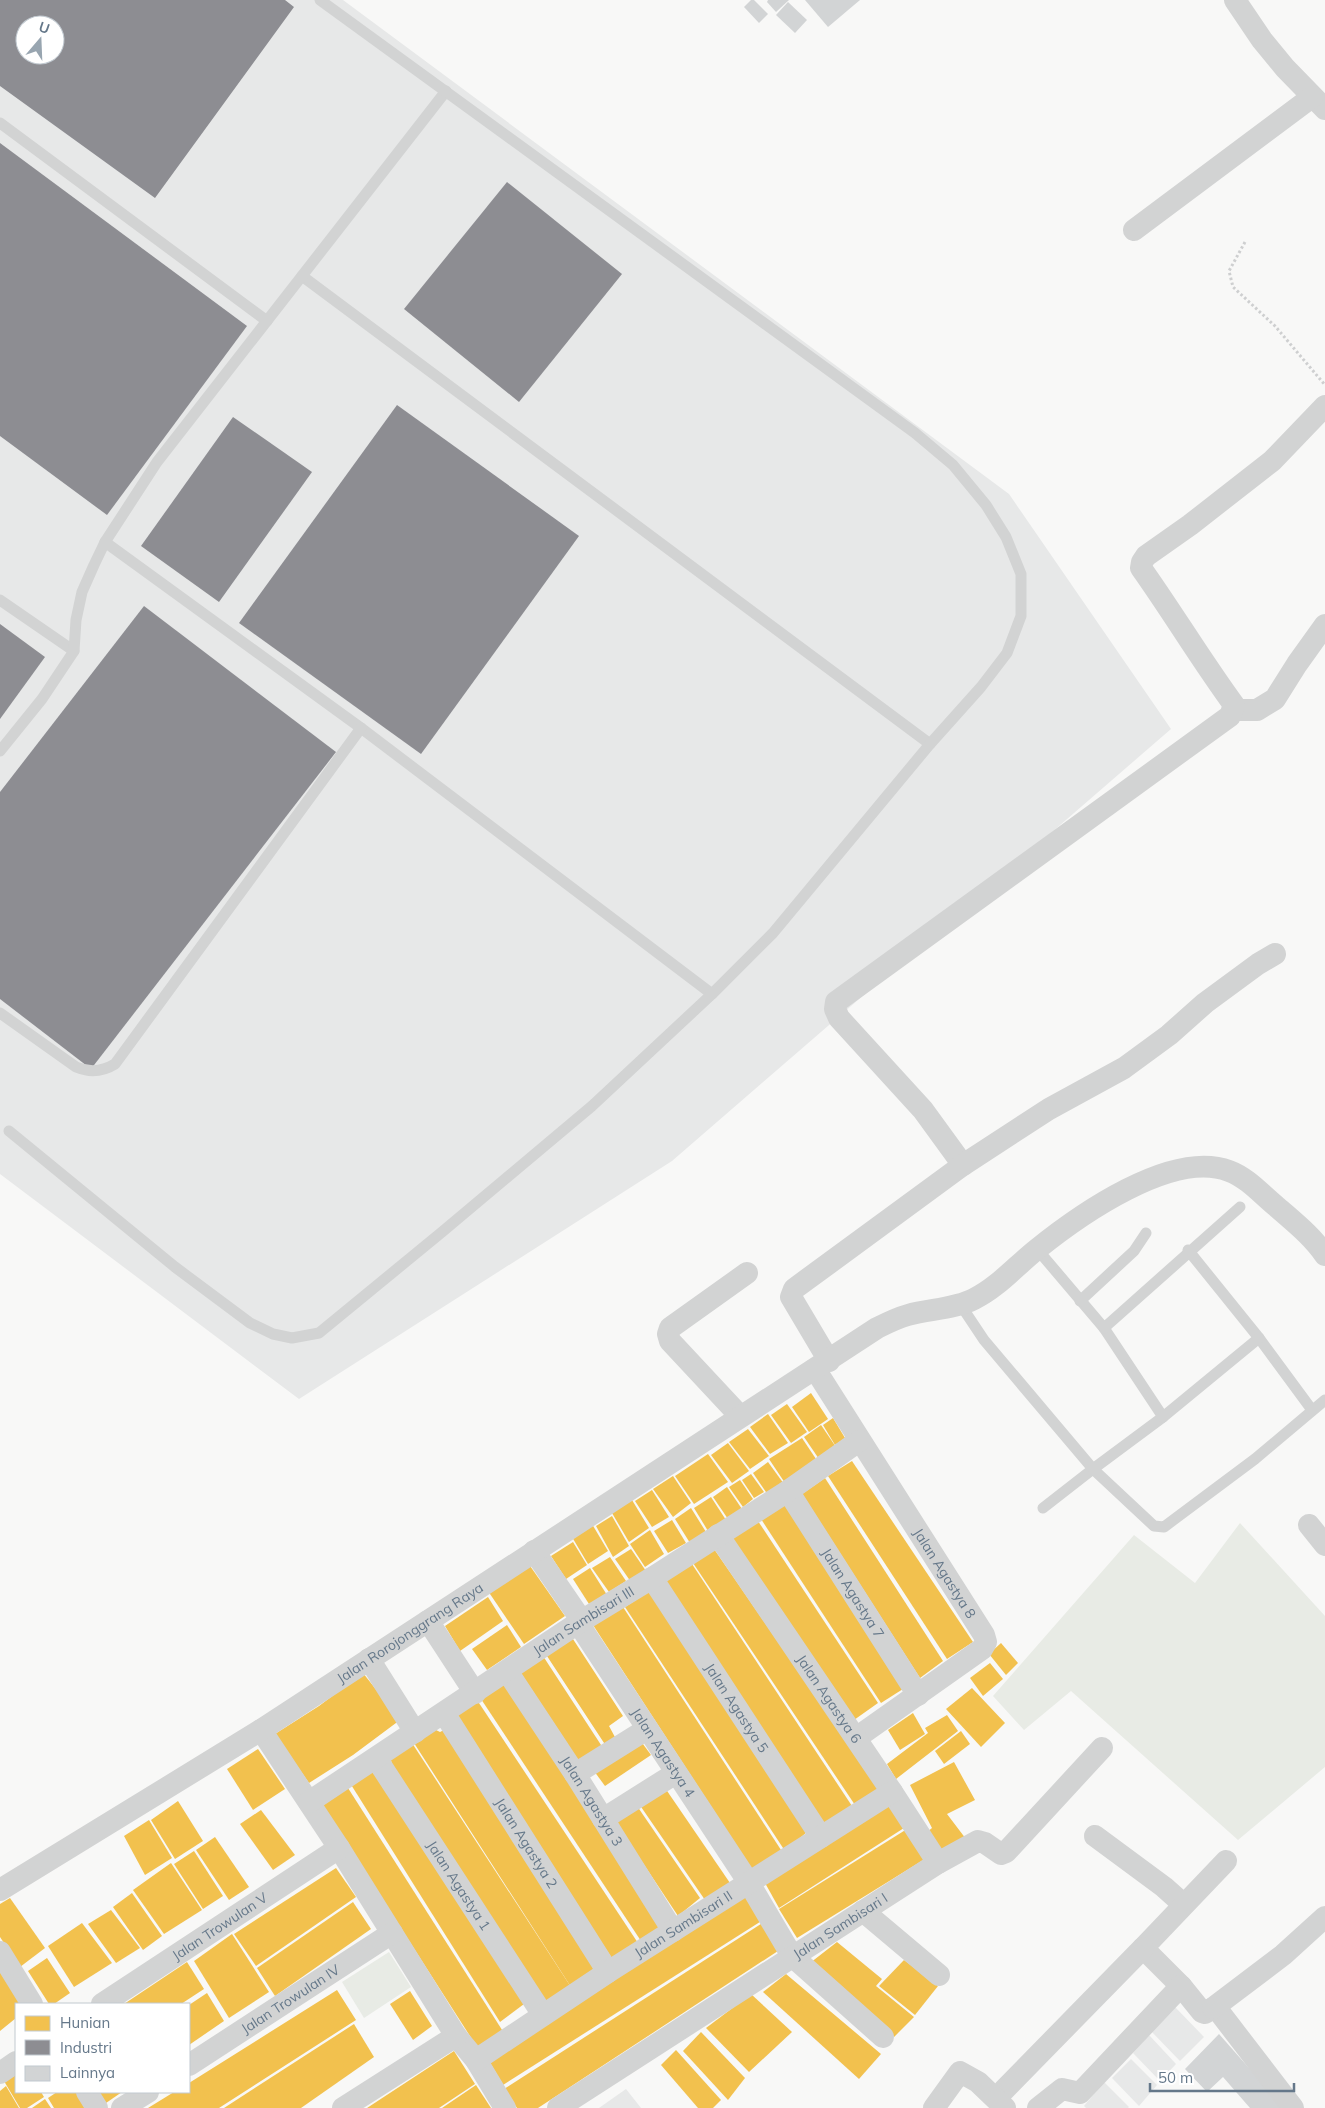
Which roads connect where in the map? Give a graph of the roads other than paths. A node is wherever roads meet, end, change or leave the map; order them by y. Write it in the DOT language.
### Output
graph roads {
  1 [pos="320,0"];
  2 [pos="1239,1"];
  3 [pos="446,91"];
  4 [pos="1318,103"];
  5 [pos="0,123"];
  6 [pos="1134,230"];
  7 [pos="302,276"];
  8 [pos="267,321"];
  9 [pos="1325,406"];
  10 [pos="105,542"];
  11 [pos="0,600"];
  12 [pos="1325,625"];
  13 [pos="74,651"];
  14 [pos="1234,710"];
  15 [pos="361,728"];
  16 [pos="930,744"];
  17 [pos="0,751"];
  18 [pos="1275,954"];
  19 [pos="712,994"];
  20 [pos="0,1013"];
  21 [pos="9,1131"];
  22 [pos="963,1165"];
  23 [pos="1240,1207"];
  24 [pos="1146,1233"];
  25 [pos="1322,1243"];
  26 [pos="1037,1250"];
  27 [pos="1188,1250"];
  28 [pos="747,1273"];
  29 [pos="1080,1301"];
  30 [pos="960,1304"];
  31 [pos="1104,1328"];
  32 [pos="1258,1338"];
  33 [pos="822,1365"];
  34 [pos="1325,1400"];
  35 [pos="1312,1410"];
  36 [pos="740,1416"];
  37 [pos="1163,1417"];
  38 [pos="860,1441"];
  39 [pos="1093,1469"];
  40 [pos="788,1491"];
  41 [pos="1043,1508"];
  42 [pos="1309,1525"];
  43 [pos="718,1535"];
  44 [pos="1325,1545"];
  45 [pos="534,1551"];
  46 [pos="652,1578"];
  47 [pos="428,1621"];
  48 [pos="580,1622"];
  49 [pos="369,1659"];
  50 [pos="507,1671"];
  51 [pos="475,1693"];
  52 [pos="918,1695"];
  53 [pos="444,1713"];
  54 [pos="647,1729"];
  55 [pos="261,1730"];
  56 [pos="415,1732"];
  57 [pos="856,1738"];
  58 [pos="1102,1748"];
  59 [pos="376,1758"];
  60 [pos="676,1773"];
  61 [pos="575,1774"];
  62 [pos="892,1792"];
  63 [pos="309,1802"];
  64 [pos="603,1819"];
  65 [pos="1095,1836"];
  66 [pos="821,1837"];
  67 [pos="339,1848"];
  68 [pos="1226,1861"];
  69 [pos="938,1863"];
  70 [pos="749,1883"];
  71 [pos="0,1890"];
  72 [pos="1183,1904"];
  73 [pos="863,1911"];
  74 [pos="1325,1917"];
  75 [pos="673,1931"];
  76 [pos="392,1933"];
  77 [pos="1143,1948"];
  78 [pos="0,1952"];
  79 [pos="792,1956"];
  80 [pos="608,1972"];
  81 [pos="939,1975"];
  82 [pos="1181,1986"];
  83 [pos="31,2003"];
  84 [pos="104,2003"];
  85 [pos="1213,2008"];
  86 [pos="543,2015"];
  87 [pos="456,2036"];
  88 [pos="883,2037"];
  89 [pos="476,2060"];
  90 [pos="15,2063"];
  91 [pos="190,2064"];
  92 [pos="0,2073"];
  93 [pos="88,2093"];
  94 [pos="146,2093"];
  95 [pos="1005,2099"];
  96 [pos="98,2108"];
  97 [pos="122,2108"];
  98 [pos="343,2108"];
  99 [pos="505,2108"];
  100 [pos="558,2108"];
  101 [pos="934,2108"];
  102 [pos="1038,2108"];
  103 [pos="1293,2108"];
  1 -- 3 [label="lane"];
  2 -- 4 [label="street"];
  3 -- 7 [label="lane"];
  3 -- 16 [label="lane"];
  4 -- 6 [label="street"];
  5 -- 8 [label="lane"];
  7 -- 8 [label="lane"];
  7 -- 16 [label="lane"];
  8 -- 10 [label="lane"];
  9 -- 14 [label="street"];
  10 -- 13 [label="lane"];
  10 -- 15 [label="lane"];
  11 -- 13 [label="lane"];
  12 -- 14 [label="street"];
  13 -- 17 [label="lane"];
  14 -- 22 [label="street"];
  15 -- 19 [label="lane"];
  15 -- 20 [label="lane"];
  16 -- 19 [label="lane"];
  18 -- 22 [label="street, Jalan Agastya 8"];
  19 -- 21 [label="lane"];
  22 -- 33 [label="street, Jalan Agastya 8"];
  23 -- 27 [label="lane"];
  24 -- 29 [label="lane"];
  25 -- 26 [label="street, Jalan Rorojonggrang Raya"];
  26 -- 29 [label="lane"];
  26 -- 30 [label="street, Jalan Rorojonggrang Raya"];
  27 -- 31 [label="lane"];
  27 -- 32 [label="lane"];
  28 -- 36 [label="street"];
  29 -- 31 [label="lane"];
  30 -- 33 [label="street, Jalan Rorojonggrang Raya"];
  30 -- 39 [label="lane"];
  31 -- 37 [label="lane"];
  32 -- 35 [label="lane"];
  32 -- 37 [label="lane"];
  33 -- 36 [label="street, Jalan Rorojonggrang Raya"];
  33 -- 38 [label="street, Jalan Agastya 8"];
  34 -- 35 [label="lane"];
  35 -- 39 [label="lane"];
  36 -- 45 [label="street, Jalan Rorojonggrang Raya"];
  37 -- 39 [label="lane"];
  38 -- 40 [label="street, Jalan Sambisari III"];
  38 -- 52 [label="street, Jalan Agastya 8"];
  39 -- 41 [label="lane"];
  40 -- 43 [label="street, Jalan Sambisari III"];
  40 -- 52 [label="street, Jalan Agastya 7"];
  42 -- 44 [label="street"];
  43 -- 46 [label="street, Jalan Sambisari III"];
  43 -- 57 [label="street, Jalan Agastya 6"];
  45 -- 47 [label="street, Jalan Rorojonggrang Raya"];
  45 -- 48 [label="street, Jalan Agastya 4"];
  46 -- 48 [label="street, Jalan Sambisari III"];
  46 -- 66 [label="street, Jalan Agastya 5"];
  47 -- 49 [label="street, Jalan Rorojonggrang Raya"];
  47 -- 51 [label="street"];
  48 -- 50 [label="street, Jalan Sambisari III"];
  48 -- 54 [label="street, Jalan Agastya 4"];
  49 -- 55 [label="street, Jalan Rorojonggrang Raya"];
  49 -- 56 [label="street"];
  50 -- 51 [label="street, Jalan Sambisari III"];
  50 -- 61 [label="street, Jalan Agastya 3"];
  51 -- 53 [label="street, Jalan Sambisari III"];
  52 -- 57 [label="street, Jalan Agastya 8"];
  53 -- 56 [label="street, Jalan Sambisari III"];
  53 -- 80 [label="street, Jalan Agastya 2"];
  54 -- 60 [label="street, Jalan Agastya 4"];
  54 -- 61 [label="street"];
  55 -- 63 [label="street"];
  55 -- 71 [label="street, Jalan Rorojonggrang Raya"];
  56 -- 59 [label="street, Jalan Sambisari III"];
  57 -- 62 [label="street, Jalan Agastya 6"];
  58 -- 69 [label="street, Jalan Sambisari I"];
  59 -- 63 [label="street, Jalan Sambisari III"];
  59 -- 86 [label="street, Jalan Agastya 1"];
  60 -- 64 [label="street"];
  60 -- 70 [label="street, Jalan Agastya 4"];
  61 -- 64 [label="street, Jalan Agastya 3"];
  62 -- 66 [label="street, Jalan Sambisari II"];
  62 -- 69 [label="street, Jalan Agastya 6"];
  63 -- 67 [label="street"];
  64 -- 75 [label="street, Jalan Agastya 3"];
  65 -- 72 [label="street"];
  66 -- 70 [label="street, Jalan Sambisari II"];
  67 -- 76 [label="street"];
  67 -- 84 [label="street, Jalan Trowulan V"];
  68 -- 72 [label="street"];
  69 -- 73 [label="street, Jalan Sambisari I"];
  70 -- 75 [label="street, Jalan Sambisari II"];
  70 -- 79 [label="street, Jalan Agastya 4"];
  72 -- 77 [label="street"];
  73 -- 79 [label="street, Jalan Sambisari I"];
  73 -- 81 [label="street"];
  74 -- 85 [label="street"];
  75 -- 80 [label="street, Jalan Sambisari II"];
  76 -- 87 [label="street"];
  76 -- 91 [label="street, Jalan Trowulan IV"];
  77 -- 82 [label="street"];
  77 -- 95 [label="street"];
  78 -- 83 [label="street"];
  79 -- 88 [label="street, Jalan Agastya 4"];
  79 -- 100 [label="street, Jalan Sambisari I"];
  80 -- 86 [label="street, Jalan Sambisari II"];
  82 -- 85 [label="street"];
  82 -- 102 [label="street"];
  85 -- 103 [label="street"];
  86 -- 89 [label="street, Jalan Sambisari II"];
  87 -- 89 [label="street"];
  87 -- 98 [label="street"];
  89 -- 99 [label="street"];
  90 -- 92 [label="street"];
  93 -- 96 [label="street"];
  94 -- 97 [label="street"];
  95 -- 101 [label="street"];
}
